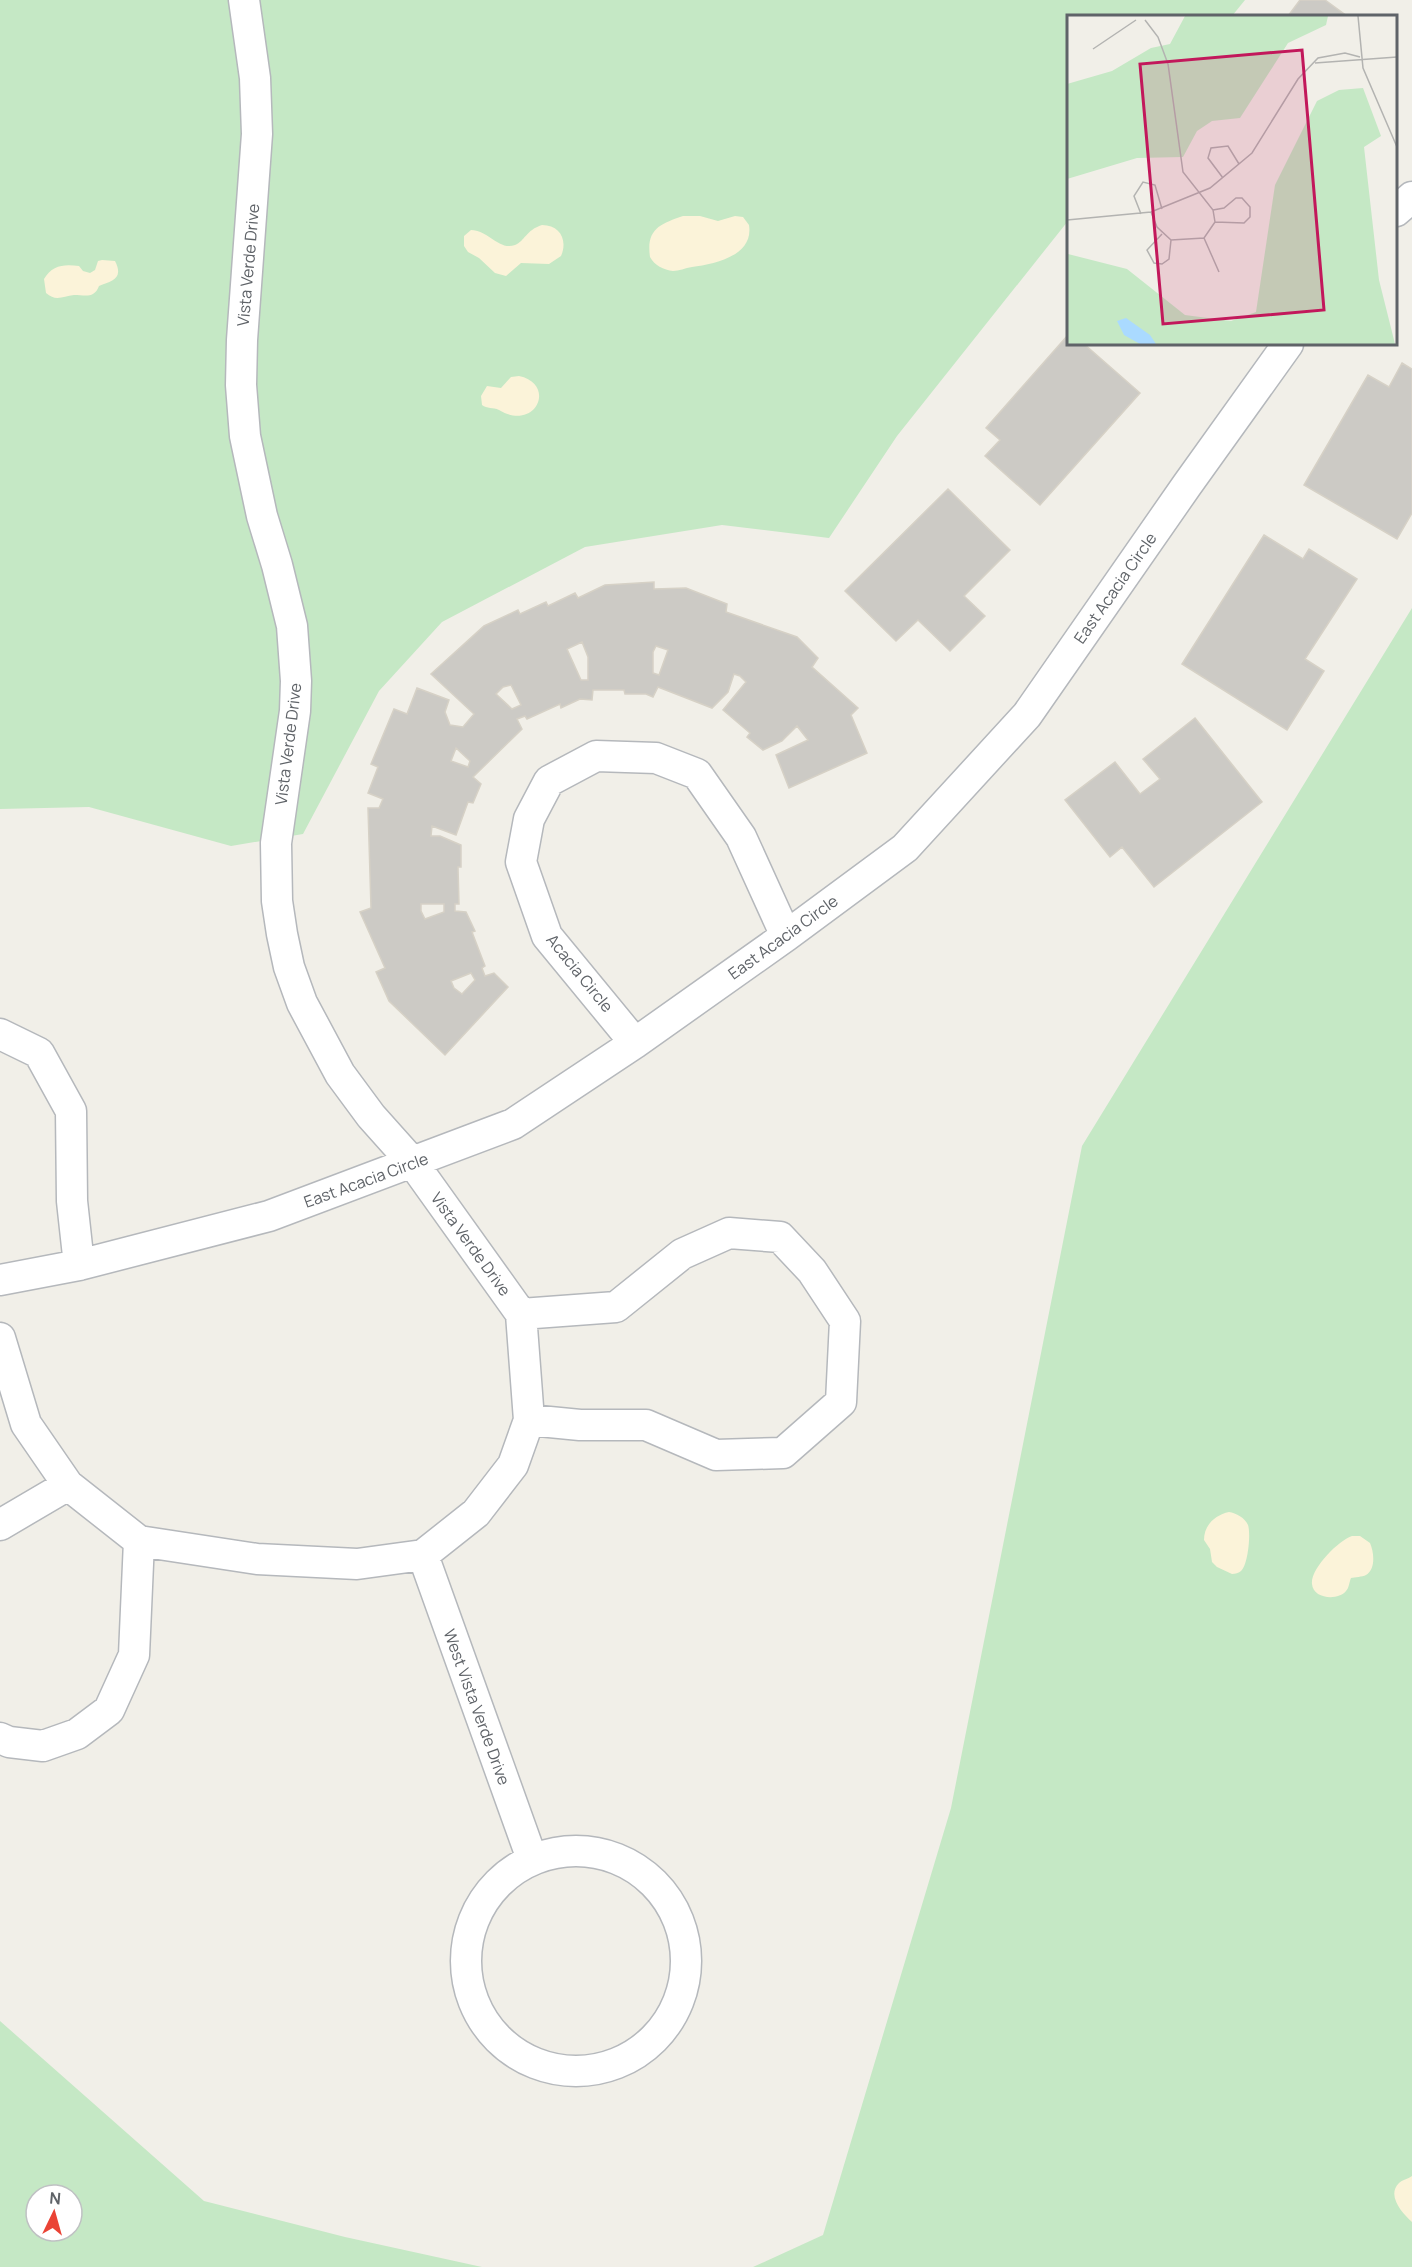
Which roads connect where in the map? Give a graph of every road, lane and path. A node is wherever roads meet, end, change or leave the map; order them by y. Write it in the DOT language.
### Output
graph roads {
  1 [pos="244,0"];
  2 [pos="1412,197"];
  3 [pos="1397,209"];
  4 [pos="1287,345"];
  5 [pos="786,936"];
  6 [pos="0,1034"];
  7 [pos="635,1043"];
  8 [pos="412,1163"];
  9 [pos="79,1265"];
  10 [pos="0,1280"];
  11 [pos="521,1314"];
  12 [pos="0,1338"];
  13 [pos="529,1420"];
  14 [pos="68,1485"];
  15 [pos="0,1525"];
  16 [pos="139,1541"];
  17 [pos="423,1555"];
  18 [pos="0,1738"];
  19 [pos="532,1859"];
  1 -- 8 [label="street, Vista Verde Drive"];
  2 -- 3 [label="street"];
  4 -- 5 [label="street, East Acacia Circle"];
  5 -- 7 [label="street, East Acacia Circle"];
  5 -- 7 [label="street, Acacia Circle"];
  6 -- 9 [label="street"];
  7 -- 8 [label="street, East Acacia Circle"];
  8 -- 9 [label="street, East Acacia Circle"];
  8 -- 11 [label="street, Vista Verde Drive"];
  9 -- 10 [label="street, East Acacia Circle"];
  11 -- 13 [label="street, Vista Verde Drive"];
  11 -- 13 [label="street, Vista Verde Drive"];
  12 -- 14 [label="street"];
  13 -- 17 [label="street, Vista Verde Drive"];
  14 -- 15 [label="street"];
  14 -- 16 [label="street"];
  16 -- 17 [label="street"];
  16 -- 18 [label="street"];
  17 -- 19 [label="street, West Vista Verde Drive"];
  19 -- 19 [label="street"];
}
